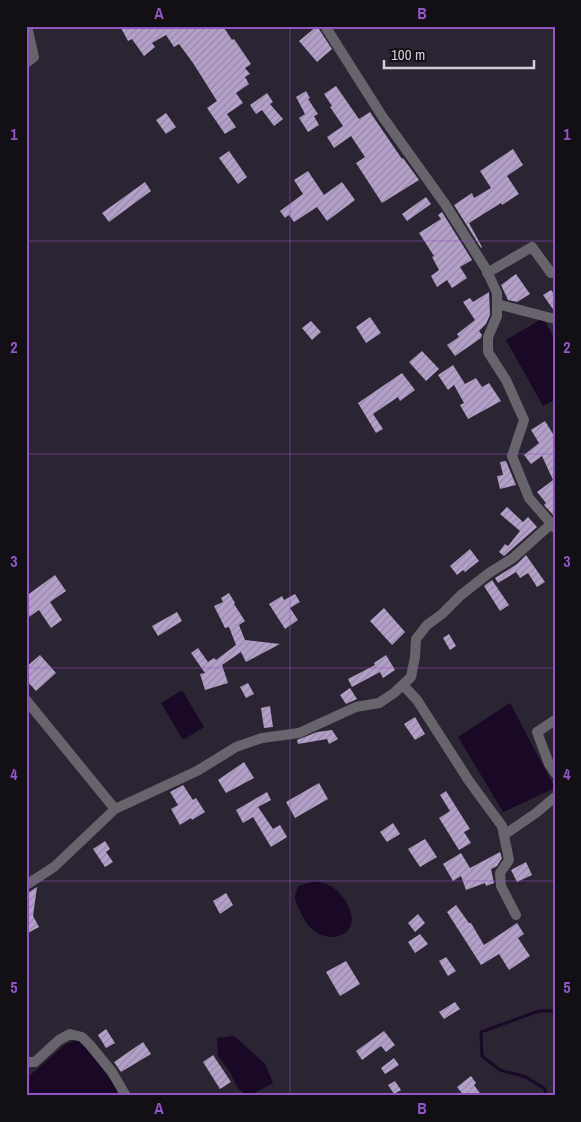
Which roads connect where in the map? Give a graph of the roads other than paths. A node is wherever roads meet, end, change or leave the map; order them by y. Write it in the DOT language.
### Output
graph roads {
  1 [pos="26,26"];
  2 [pos="325,26"];
  3 [pos="26,63"];
  4 [pos="487,272"];
  5 [pos="555,273"];
  6 [pos="497,304"];
  7 [pos="555,319"];
  8 [pos="553,526"];
  9 [pos="402,685"];
  10 [pos="26,700"];
  11 [pos="555,720"];
  12 [pos="555,772"];
  13 [pos="555,797"];
  14 [pos="115,809"];
  15 [pos="504,835"];
  16 [pos="26,885"];
  17 [pos="516,915"];
  18 [pos="26,1062"];
  19 [pos="126,1096"];
  1 -- 3 [label="street"];
  2 -- 4 [label="street"];
  4 -- 5 [label="street"];
  4 -- 6 [label="street"];
  6 -- 7 [label="street"];
  6 -- 8 [label="street"];
  8 -- 9 [label="street"];
  9 -- 14 [label="street"];
  9 -- 15 [label="street"];
  10 -- 14 [label="street"];
  11 -- 12 [label="street"];
  13 -- 15 [label="street"];
  14 -- 16 [label="street"];
  15 -- 17 [label="street"];
  18 -- 19 [label="street"];
}
